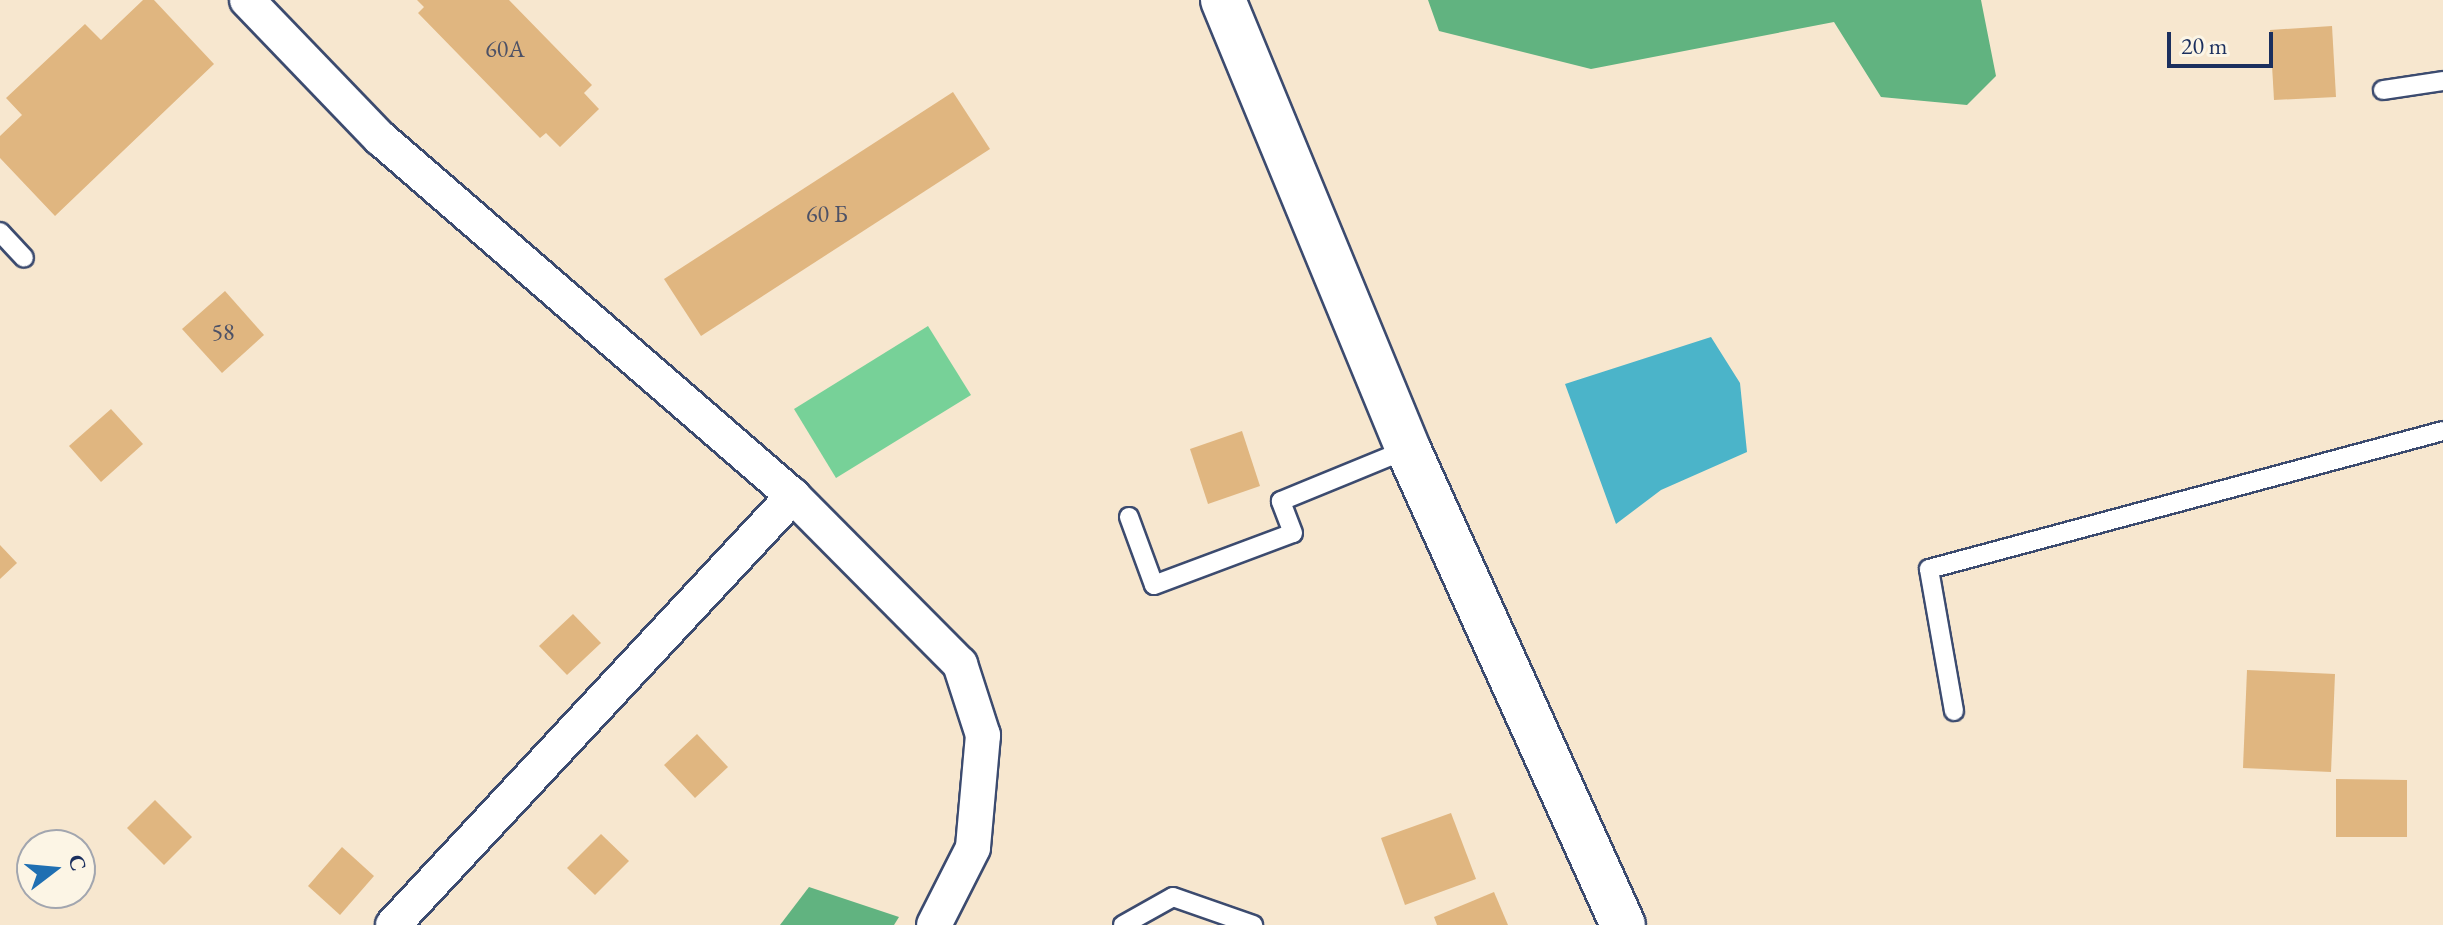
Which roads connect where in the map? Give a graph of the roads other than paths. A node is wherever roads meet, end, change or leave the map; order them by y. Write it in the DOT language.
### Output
graph roads {
  1 [pos="247,0"];
  2 [pos="1223,0"];
  3 [pos="2443,81"];
  4 [pos="2383,90"];
  5 [pos="0,232"];
  6 [pos="24,258"];
  7 [pos="2443,431"];
  8 [pos="1408,449"];
  9 [pos="793,496"];
  10 [pos="1129,517"];
  11 [pos="1954,711"];
  12 [pos="393,925"];
  13 [pos="934,925"];
  14 [pos="1123,925"];
  15 [pos="1253,925"];
  16 [pos="1623,925"];
  1 -- 9 [label="street"];
  2 -- 8 [label="highway"];
  3 -- 4 [label="lane"];
  5 -- 6 [label="lane"];
  7 -- 11 [label="lane"];
  8 -- 10 [label="lane"];
  8 -- 16 [label="highway"];
  9 -- 12 [label="street"];
  9 -- 13 [label="street"];
  14 -- 15 [label="lane"];
}
